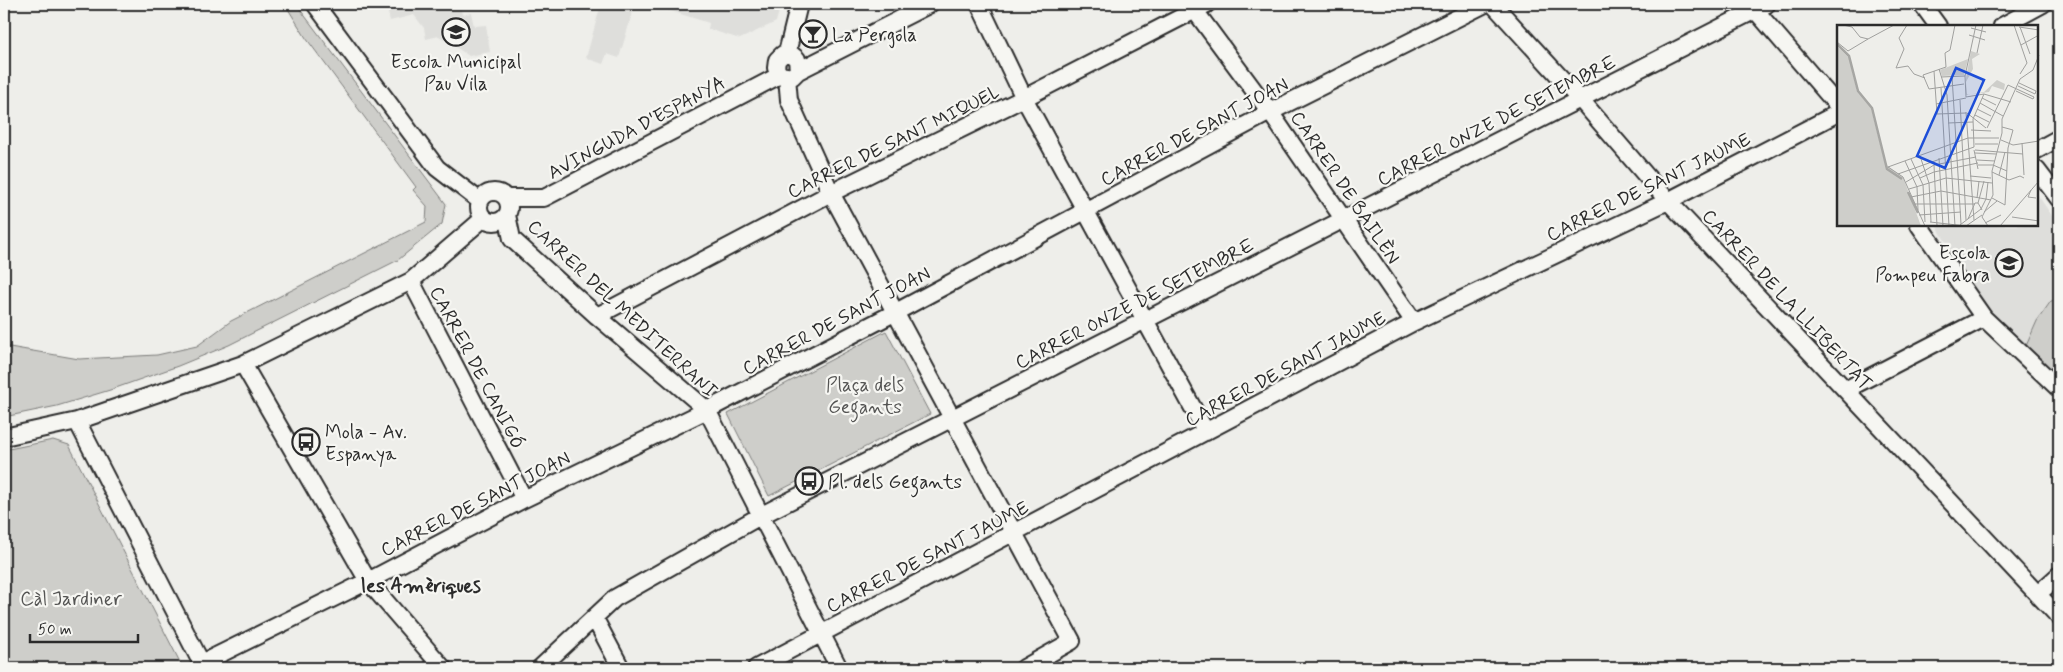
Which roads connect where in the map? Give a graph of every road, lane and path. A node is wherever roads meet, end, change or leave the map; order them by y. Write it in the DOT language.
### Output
graph roads {
  1 [pos="315,4"];
  2 [pos="799,4"];
  3 [pos="930,4"];
  4 [pos="979,4"];
  5 [pos="1484,4"];
  6 [pos="1493,4"];
  7 [pos="1922,4"];
  8 [pos="2043,4"];
  9 [pos="1197,6"];
  10 [pos="1757,6"];
  11 [pos="1937,25"];
  12 [pos="2004,25"];
  13 [pos="788,74"];
  14 [pos="1024,98"];
  15 [pos="1581,100"];
  16 [pos="1837,105"];
  17 [pos="1270,112"];
  18 [pos="1837,114"];
  19 [pos="2059,138"];
  20 [pos="2038,149"];
  21 [pos="2038,171"];
  22 [pos="831,193"];
  23 [pos="506,198"];
  24 [pos="2059,199"];
  25 [pos="480,201"];
  26 [pos="1668,201"];
  27 [pos="1087,210"];
  28 [pos="507,215"];
  29 [pos="484,218"];
  30 [pos="1343,219"];
  31 [pos="1920,226"];
  32 [pos="411,281"];
  33 [pos="896,312"];
  34 [pos="597,316"];
  35 [pos="1984,318"];
  36 [pos="1144,320"];
  37 [pos="1414,322"];
  38 [pos="243,364"];
  39 [pos="1848,389"];
  40 [pos="2059,390"];
  41 [pos="706,410"];
  42 [pos="952,419"];
  43 [pos="77,421"];
  44 [pos="1206,432"];
  45 [pos="4,437"];
  46 [pos="524,499"];
  47 [pos="760,516"];
  48 [pos="1014,534"];
  49 [pos="2059,575"];
  50 [pos="368,581"];
  51 [pos="2038,594"];
  52 [pos="2059,617"];
  53 [pos="595,618"];
  54 [pos="820,633"];
  55 [pos="203,666"];
  56 [pos="443,668"];
  57 [pos="540,668"];
  58 [pos="621,668"];
  59 [pos="756,668"];
  60 [pos="839,668"];
  61 [pos="1024,668"];
  1 -- 25 [label="street"];
  2 -- 13 [label="street"];
  3 -- 13 [label="street, AVINGUDA D'ESPANYA"];
  4 -- 14 [label="street"];
  5 -- 17 [label="street, CARRER DE SANT JOAN"];
  6 -- 15 [label="street, CARRER DE LA LLIBERTAT"];
  7 -- 11 [label="street"];
  8 -- 12 [label="street"];
  9 -- 14 [label="street, CARRER DE SANT MIQUEL"];
  9 -- 17 [label="street, CARRER DE BAILÈN"];
  10 -- 15 [label="street, CARRER ONZE DE SETEMBRE"];
  10 -- 16 [label="street"];
  13 -- 22 [label="street"];
  13 -- 23 [label="street, AVINGUDA D'ESPANYA"];
  14 -- 22 [label="street, CARRER DE SANT MIQUEL"];
  14 -- 27 [label="street"];
  15 -- 26 [label="street, CARRER DE LA LLIBERTAT"];
  15 -- 30 [label="street, CARRER ONZE DE SETEMBRE"];
  17 -- 27 [label="street, CARRER DE SANT JOAN"];
  17 -- 30 [label="street, CARRER DE BAILÈN"];
  18 -- 26 [label="street, CARRER DE SANT JAUME"];
  19 -- 20 [label="street"];
  21 -- 24 [label="street"];
  22 -- 33 [label="street"];
  22 -- 34 [label="street, CARRER DE SANT MIQUEL"];
  23 -- 25 [label="street"];
  23 -- 28 [label="street"];
  25 -- 29 [label="street"];
  26 -- 37 [label="street, CARRER DE SANT JAUME"];
  26 -- 39 [label="street, CARRER DE LA LLIBERTAT"];
  27 -- 33 [label="street, CARRER DE SANT JOAN"];
  27 -- 36 [label="street"];
  28 -- 29 [label="street"];
  28 -- 34 [label="street, CARRER DEL MEDITERRANI"];
  29 -- 32 [label="street"];
  30 -- 36 [label="street, CARRER ONZE DE SETEMBRE"];
  30 -- 37 [label="street, CARRER DE BAILÈN"];
  31 -- 35 [label="street"];
  32 -- 38 [label="street"];
  32 -- 46 [label="street, CARRER DE CANIGÓ"];
  33 -- 41 [label="street, CARRER DE SANT JOAN"];
  33 -- 42 [label="street"];
  34 -- 41 [label="street, CARRER DEL MEDITERRANI"];
  35 -- 39 [label="street"];
  35 -- 40 [label="street"];
  36 -- 42 [label="street, CARRER ONZE DE SETEMBRE"];
  36 -- 44 [label="street"];
  37 -- 44 [label="street, CARRER DE SANT JAUME"];
  38 -- 43 [label="street"];
  38 -- 50 [label="street"];
  39 -- 51 [label="street, CARRER DE LA LLIBERTAT"];
  41 -- 46 [label="street, CARRER DE SANT JOAN"];
  41 -- 47 [label="street, CARRER DEL MEDITERRANI"];
  42 -- 47 [label="street, CARRER ONZE DE SETEMBRE"];
  42 -- 48 [label="street"];
  43 -- 45 [label="street"];
  43 -- 55 [label="street"];
  44 -- 48 [label="street, CARRER DE SANT JAUME"];
  46 -- 50 [label="street, CARRER DE SANT JOAN"];
  47 -- 53 [label="street, CARRER ONZE DE SETEMBRE"];
  47 -- 54 [label="street, CARRER DEL MEDITERRANI"];
  48 -- 54 [label="street, CARRER DE SANT JAUME"];
  48 -- 61 [label="street"];
  49 -- 51 [label="street"];
  50 -- 55 [label="street, CARRER DE SANT JOAN"];
  50 -- 56 [label="street"];
  51 -- 52 [label="street, CARRER DE LA LLIBERTAT"];
  53 -- 57 [label="street, CARRER ONZE DE SETEMBRE"];
  53 -- 58 [label="street"];
  54 -- 59 [label="street, CARRER DE SANT JAUME"];
  54 -- 60 [label="street, CARRER DEL MEDITERRANI"];
}
